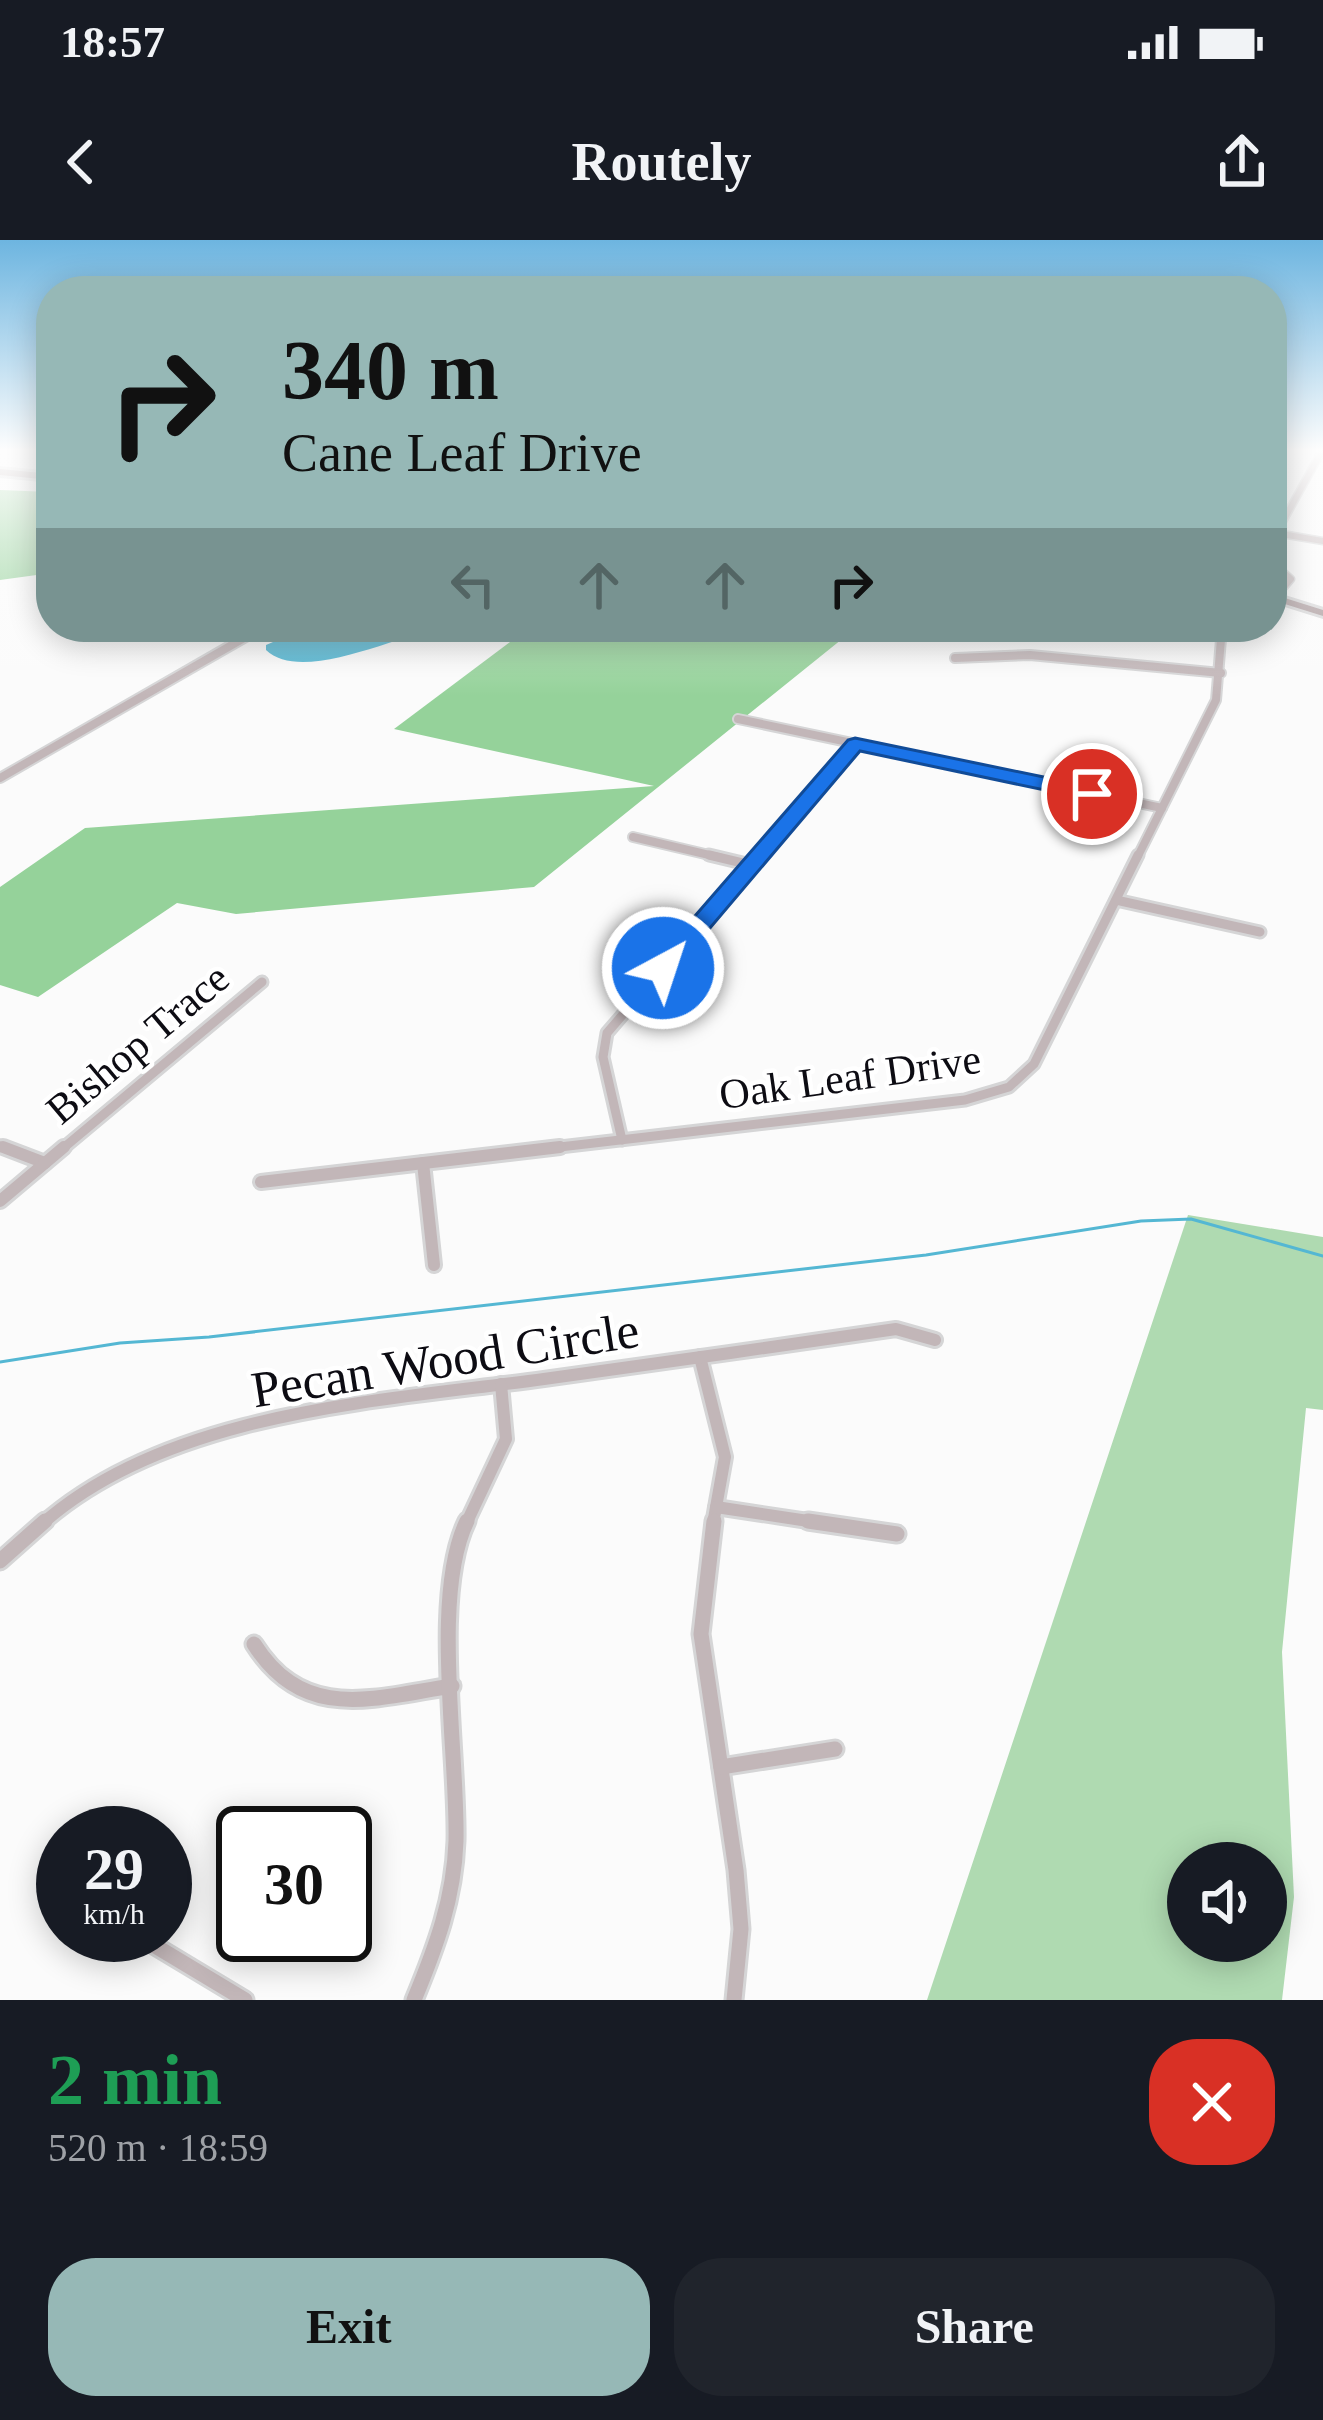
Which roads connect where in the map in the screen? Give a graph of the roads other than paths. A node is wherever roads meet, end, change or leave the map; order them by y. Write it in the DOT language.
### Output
graph roads {
  1 [pos="1287,538"];
  2 [pos="1323,541"];
  3 [pos="1287,603"];
  4 [pos="1323,613"];
  5 [pos="237,642"];
  6 [pos="1222,642"];
  7 [pos="956,658"];
  8 [pos="1221,673"];
  9 [pos="738,719"];
  10 [pos="855,744"];
  11 [pos="0,778"];
  12 [pos="1162,808"];
  13 [pos="633,837"];
  14 [pos="752,865"];
  15 [pos="1116,900"];
  16 [pos="1260,932"];
  17 [pos="262,982"];
  18 [pos="622,1140"];
  19 [pos="0,1146"];
  20 [pos="45,1162"];
  21 [pos="422,1163"];
  22 [pos="261,1182"];
  23 [pos="0,1201"];
  24 [pos="434,1265"];
  25 [pos="935,1340"];
  26 [pos="700,1357"];
  27 [pos="501,1384"];
  28 [pos="716,1508"];
  29 [pos="897,1534"];
  30 [pos="0,1561"];
  31 [pos="254,1644"];
  32 [pos="452,1686"];
  33 [pos="835,1749"];
  34 [pos="721,1767"];
  35 [pos="182,1962"];
  36 [pos="245,2000"];
  37 [pos="414,2000"];
  38 [pos="734,2000"];
  1 -- 2 [label="street"];
  3 -- 4 [label="street"];
  5 -- 11 [label="street"];
  6 -- 8 [label="street, Oak Leaf Drive"];
  7 -- 8 [label="street"];
  8 -- 12 [label="street, Oak Leaf Drive"];
  9 -- 10 [label="street"];
  10 -- 12 [label="street"];
  10 -- 14 [label="street"];
  12 -- 15 [label="street, Oak Leaf Drive"];
  13 -- 14 [label="street"];
  14 -- 18 [label="street"];
  15 -- 16 [label="street"];
  15 -- 18 [label="street, Oak Leaf Drive"];
  17 -- 20 [label="street, Bishop Trace"];
  18 -- 21 [label="street, Oak Leaf Drive"];
  19 -- 20 [label="street"];
  20 -- 23 [label="street, Bishop Trace"];
  21 -- 22 [label="street, Oak Leaf Drive"];
  21 -- 24 [label="street"];
  25 -- 26 [label="street, Pecan Wood Circle"];
  26 -- 27 [label="street, Pecan Wood Circle"];
  26 -- 28 [label="street"];
  27 -- 30 [label="street, Pecan Wood Circle"];
  27 -- 32 [label="street"];
  28 -- 29 [label="street"];
  28 -- 34 [label="street"];
  31 -- 32 [label="street"];
  32 -- 37 [label="street"];
  33 -- 34 [label="street"];
  34 -- 38 [label="street"];
  35 -- 36 [label="street"];
}
